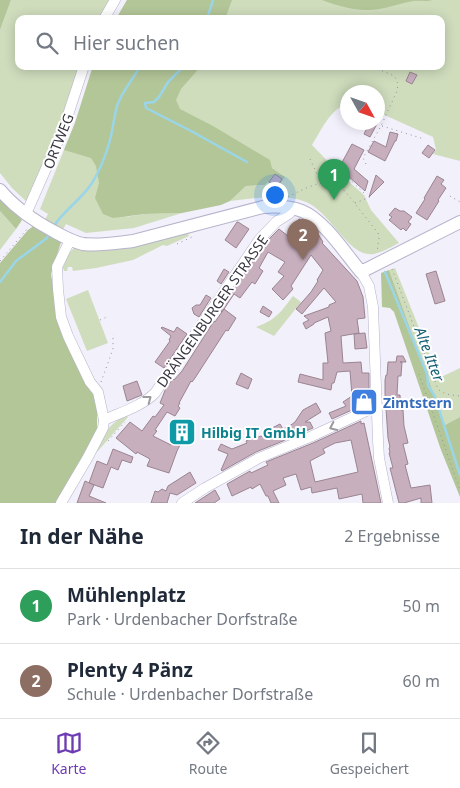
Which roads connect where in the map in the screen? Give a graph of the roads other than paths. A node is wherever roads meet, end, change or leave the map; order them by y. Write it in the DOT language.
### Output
graph roads {
  1 [pos="115,0"];
  2 [pos="106,15"];
  3 [pos="83,70"];
  4 [pos="0,190"];
  5 [pos="289,203"];
  6 [pos="34,219"];
  7 [pos="460,222"];
  8 [pos="66,238"];
  9 [pos="361,272"];
  10 [pos="377,406"];
  11 [pos="104,420"];
  12 [pos="62,502"];
  13 [pos="182,503"];
  14 [pos="388,503"];
  1 -- 2 [label="street"];
  3 -- 6 [label="street, ORTWEG"];
  4 -- 6 [label="street"];
  5 -- 8 [label="street"];
  5 -- 9 [label="street"];
  11 -- 5 [label="street, DRÄNGENBURGER STRASSE, one-way"];
  6 -- 8 [label="street"];
  7 -- 9 [label="street"];
  8 -- 11 [label="street"];
  9 -- 10 [label="street"];
  10 -- 13 [label="street, one-way"];
  10 -- 14 [label="street"];
  11 -- 12 [label="street"];
}
